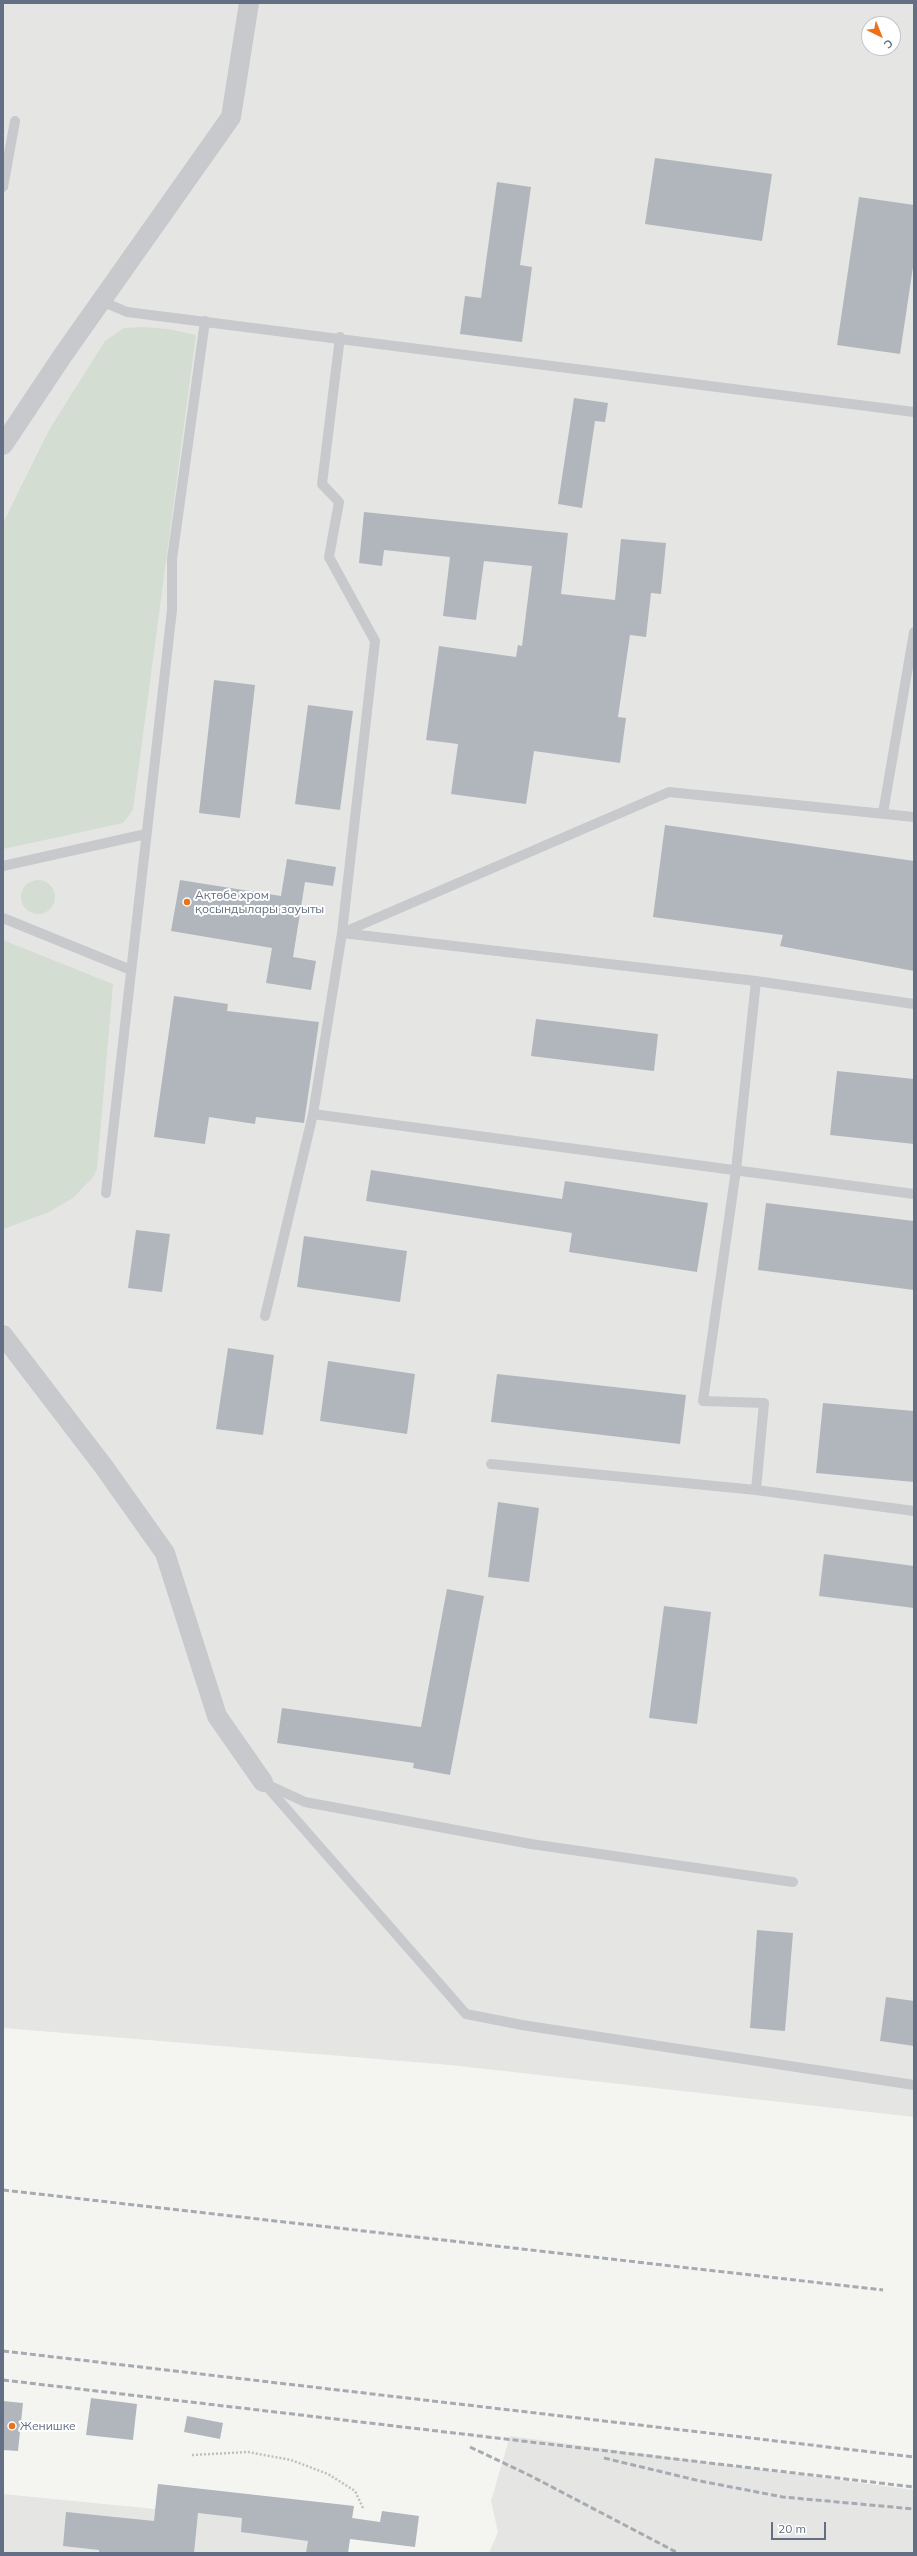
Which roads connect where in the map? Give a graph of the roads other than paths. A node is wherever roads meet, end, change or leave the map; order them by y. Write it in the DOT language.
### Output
graph roads {
  1 [pos="248,3"];
  2 [pos="15,121"];
  3 [pos="3,187"];
  4 [pos="101,301"];
  5 [pos="204,322"];
  6 [pos="340,337"];
  7 [pos="914,412"];
  8 [pos="3,444"];
  9 [pos="914,632"];
  10 [pos="883,813"];
  11 [pos="914,817"];
  12 [pos="146,834"];
  13 [pos="3,866"];
  14 [pos="3,918"];
  15 [pos="342,933"];
  16 [pos="131,970"];
  17 [pos="756,981"];
  18 [pos="914,1004"];
  19 [pos="313,1114"];
  20 [pos="736,1170"];
  21 [pos="106,1194"];
  22 [pos="914,1194"];
  23 [pos="265,1316"];
  24 [pos="3,1335"];
  25 [pos="491,1464"];
  26 [pos="756,1490"];
  27 [pos="914,1511"];
  28 [pos="263,1782"];
  29 [pos="793,1882"];
  30 [pos="914,2085"];
  1 -- 4 [label="street"];
  2 -- 3 [label="lane"];
  4 -- 5 [label="lane"];
  4 -- 8 [label="street"];
  5 -- 6 [label="lane"];
  5 -- 12 [label="lane"];
  6 -- 7 [label="lane"];
  6 -- 15 [label="lane"];
  9 -- 10 [label="lane"];
  10 -- 11 [label="lane"];
  10 -- 15 [label="lane"];
  12 -- 13 [label="lane"];
  12 -- 16 [label="lane"];
  14 -- 16 [label="lane"];
  15 -- 17 [label="lane"];
  15 -- 19 [label="lane"];
  16 -- 21 [label="lane"];
  17 -- 18 [label="lane"];
  17 -- 20 [label="lane"];
  19 -- 20 [label="lane"];
  19 -- 23 [label="lane"];
  20 -- 22 [label="lane"];
  20 -- 26 [label="lane"];
  24 -- 28 [label="street"];
  25 -- 26 [label="lane"];
  26 -- 27 [label="lane"];
  28 -- 29 [label="lane"];
  28 -- 30 [label="lane"];
}
